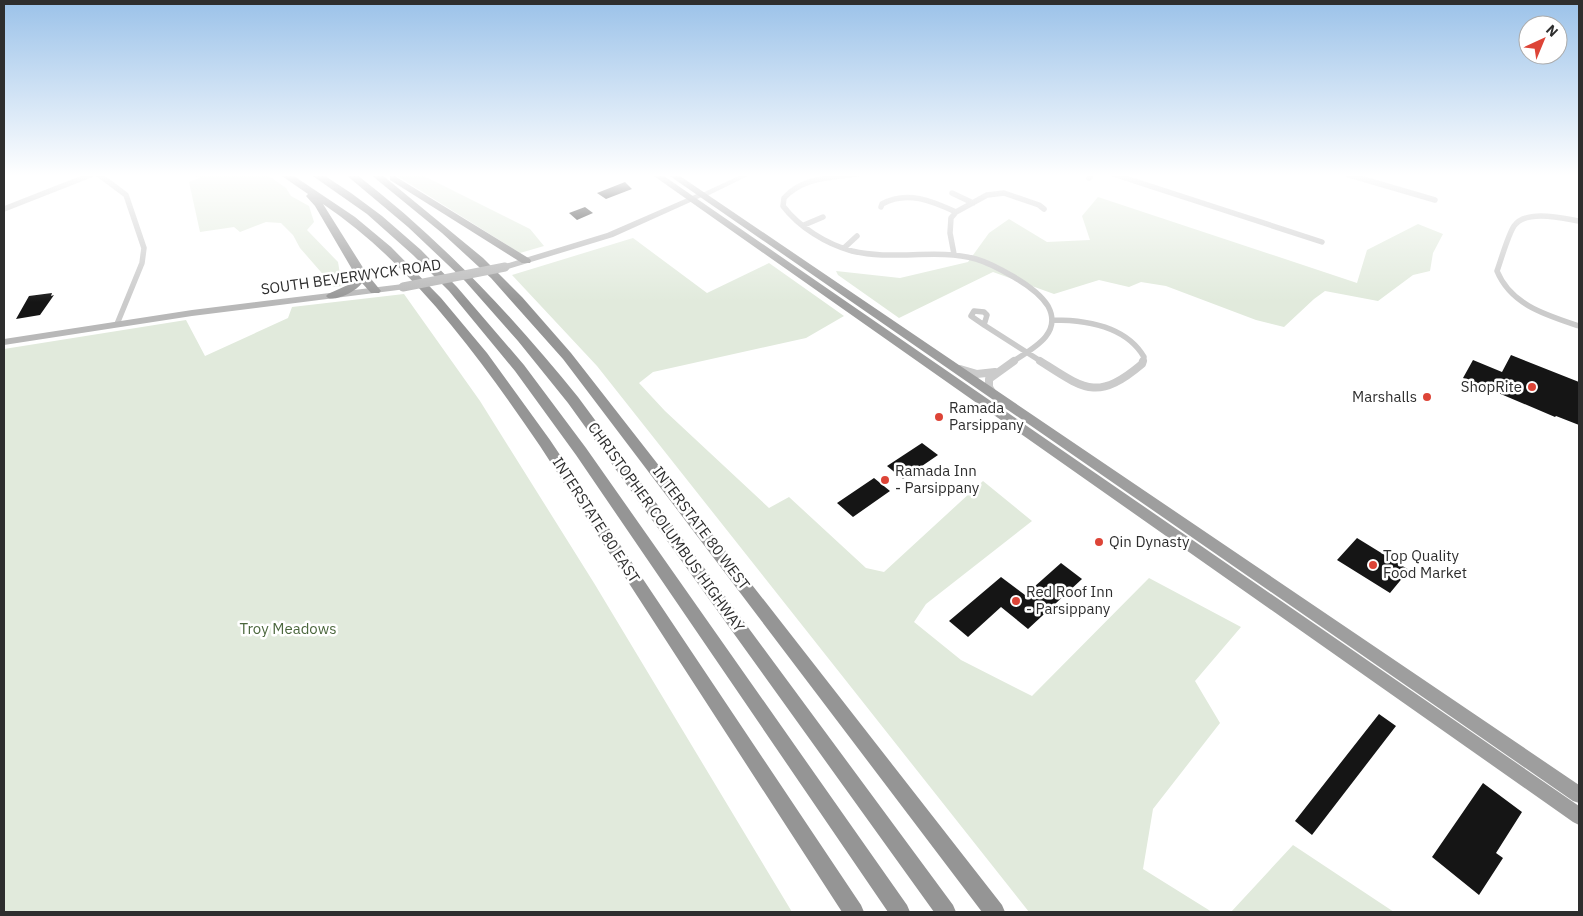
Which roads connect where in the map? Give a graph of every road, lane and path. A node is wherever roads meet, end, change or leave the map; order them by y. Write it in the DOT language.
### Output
graph roads {
  1 [pos="133,217"];
  2 [pos="326,217"];
  3 [pos="346,217"];
  4 [pos="375,217"];
  5 [pos="404,217"];
  6 [pos="423,217"];
  7 [pos="429,217"];
  8 [pos="455,217"];
  9 [pos="652,217"];
  10 [pos="721,217"];
  11 [pos="725,217"];
  12 [pos="792,217"];
  13 [pos="823,217"];
  14 [pos="953,217"];
  15 [pos="1244,217"];
  16 [pos="1579,220"];
  17 [pos="804,225"];
  18 [pos="857,236"];
  19 [pos="1322,242"];
  20 [pos="844,248"];
  21 [pos="466,250"];
  22 [pos="954,254"];
  23 [pos="526,261"];
  24 [pos="362,276"];
  25 [pos="375,291"];
  26 [pos="332,296"];
  27 [pos="1053,320"];
  28 [pos="117,324"];
  29 [pos="984,325"];
  30 [pos="1579,326"];
  31 [pos="4,342"];
  32 [pos="1026,352"];
  33 [pos="952,366"];
  34 [pos="997,371"];
  35 [pos="995,396"];
  36 [pos="1579,795"];
  37 [pos="1579,816"];
  38 [pos="854,912"];
  39 [pos="900,912"];
  40 [pos="946,912"];
  41 [pos="995,912"];
  1 -- 28 [label="street"];
  2 -- 24 [label="highway"];
  3 -- 38 [label="highway, INTERSTATE 80 EAST"];
  4 -- 39 [label="highway, CHRISTOPHER COLUMBUS HIGHWAY"];
  5 -- 40 [label="highway, CHRISTOPHER COLUMBUS HIGHWAY"];
  6 -- 21 [label="highway"];
  7 -- 21 [label="highway, INTERSTATE 80 WEST"];
  8 -- 23 [label="highway"];
  9 -- 23 [label="main road, SOUTH BEVERWYCK ROAD"];
  10 -- 37 [label="highway"];
  11 -- 33 [label="highway"];
  12 -- 17 [label="street"];
  13 -- 17 [label="street"];
  14 -- 22 [label="street"];
  15 -- 19 [label="street"];
  16 -- 30 [label="street"];
  17 -- 20 [label="street"];
  18 -- 20 [label="street"];
  20 -- 22 [label="street"];
  21 -- 41 [label="highway, INTERSTATE 80 WEST"];
  22 -- 27 [label="street"];
  23 -- 25 [label="main road, SOUTH BEVERWYCK ROAD, bridge"];
  24 -- 25 [label="highway"];
  24 -- 26 [label="highway"];
  25 -- 26 [label="main road, SOUTH BEVERWYCK ROAD"];
  26 -- 28 [label="main road, SOUTH BEVERWYCK ROAD"];
  27 -- 32 [label="street"];
  27 -- 32 [label="street"];
  28 -- 31 [label="main road, SOUTH BEVERWYCK ROAD"];
  29 -- 32 [label="street"];
  32 -- 34 [label="street"];
  33 -- 34 [label="street"];
  33 -- 35 [label="highway"];
  34 -- 35 [label="street"];
  35 -- 36 [label="highway"];
}
